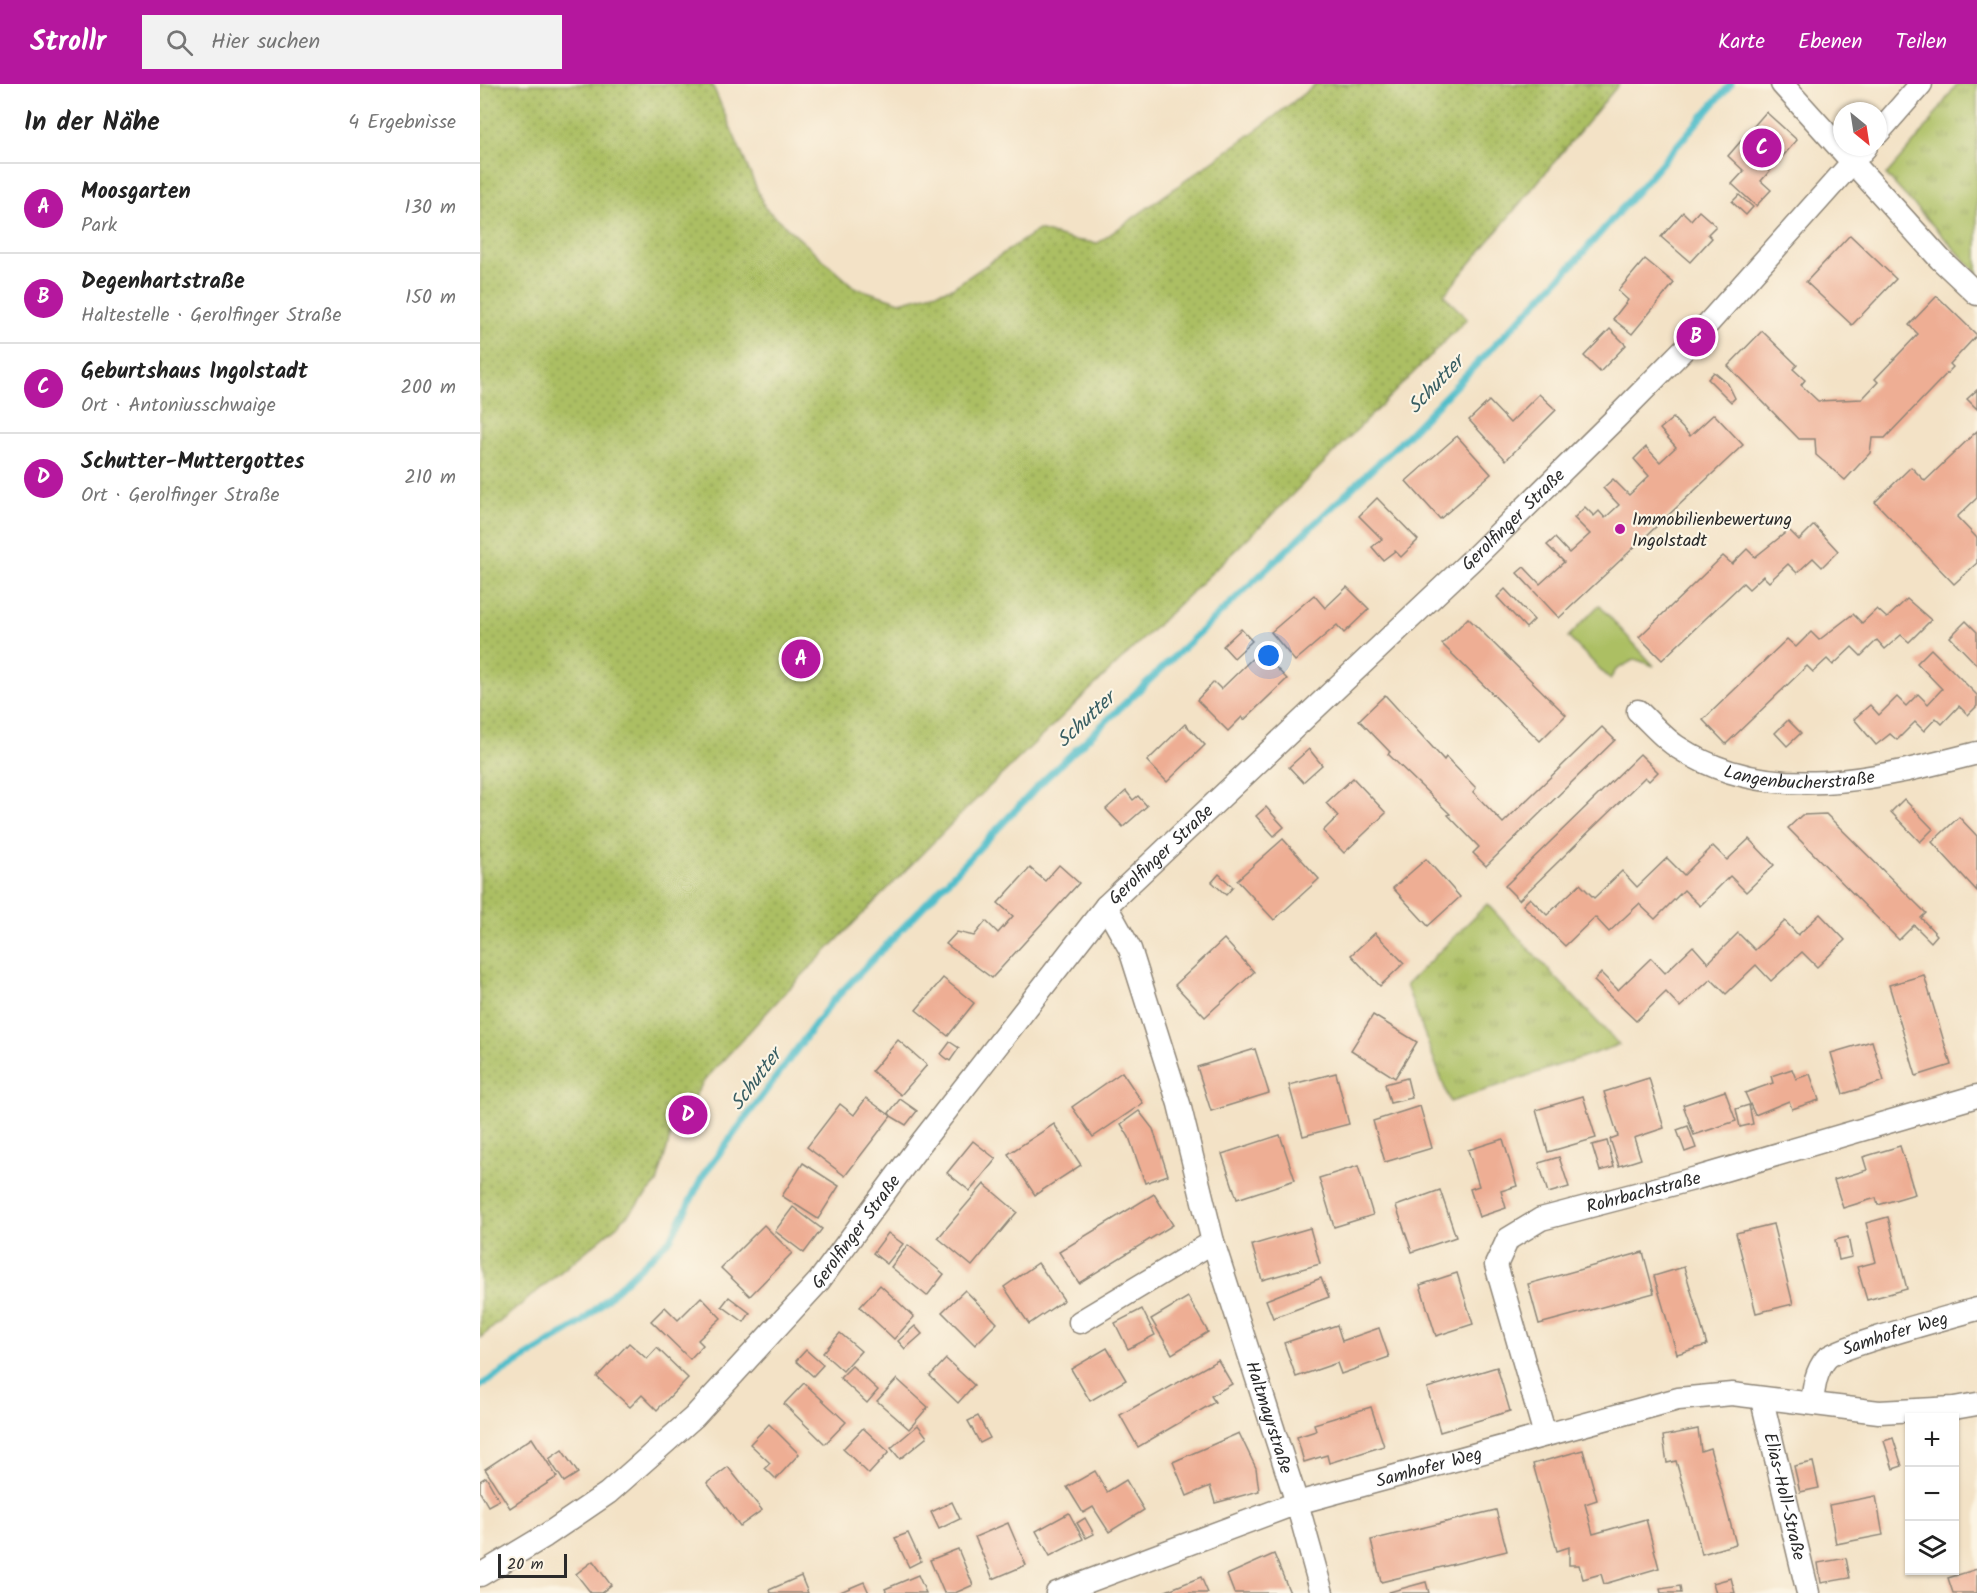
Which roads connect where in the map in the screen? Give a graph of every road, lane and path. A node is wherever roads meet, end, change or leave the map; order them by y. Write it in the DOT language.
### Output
graph roads {
  1 [pos="1782,84"];
  2 [pos="1921,84"];
  3 [pos="1887,123"];
  4 [pos="1833,131"];
  5 [pos="1858,156"];
  6 [pos="1860,156"];
  7 [pos="1977,294"];
  8 [pos="1638,711"];
  9 [pos="1977,753"];
  10 [pos="1106,906"];
  11 [pos="1977,1096"];
  12 [pos="1213,1242"];
  13 [pos="1977,1309"];
  14 [pos="1080,1322"];
  15 [pos="1762,1400"];
  16 [pos="1812,1402"];
  17 [pos="1977,1404"];
  18 [pos="1545,1435"];
  19 [pos="1297,1503"];
  20 [pos="480,1575"];
  21 [pos="1057,1593"];
  22 [pos="1323,1593"];
  23 [pos="1808,1593"];
  1 -- 4 [label="street"];
  2 -- 3 [label="street"];
  5 -- 10 [label="street, Gerolfinger Straße"];
  6 -- 7 [label="street"];
  8 -- 9 [label="street, Langenbucherstraße"];
  10 -- 12 [label="street, Haltmayrstraße"];
  10 -- 20 [label="street, Gerolfinger Straße"];
  11 -- 18 [label="street, Rohrbachstraße"];
  12 -- 14 [label="street"];
  12 -- 19 [label="street, Haltmayrstraße"];
  13 -- 16 [label="street, Samhofer Weg"];
  15 -- 16 [label="street, Samhofer Weg"];
  15 -- 18 [label="street, Samhofer Weg"];
  15 -- 23 [label="street, Elias-Holl-Straße"];
  16 -- 17 [label="street, Samhofer Weg"];
  18 -- 19 [label="street, Samhofer Weg"];
  19 -- 21 [label="street, Samhofer Weg"];
  19 -- 22 [label="street, Haltmayrstraße"];
}
